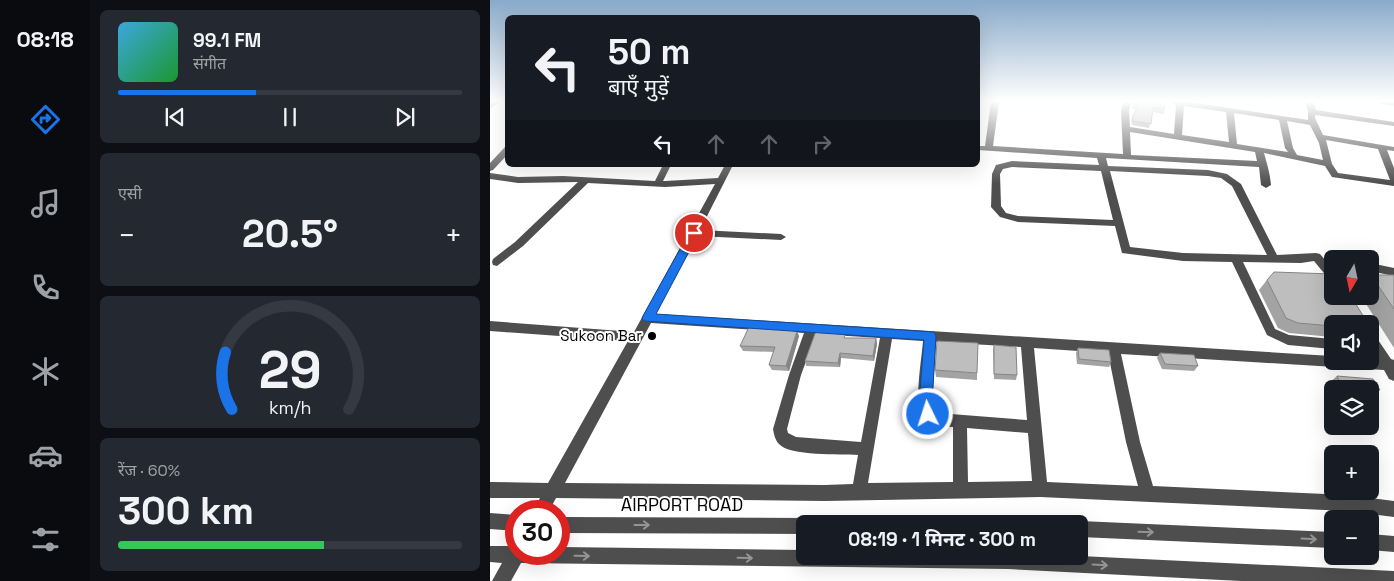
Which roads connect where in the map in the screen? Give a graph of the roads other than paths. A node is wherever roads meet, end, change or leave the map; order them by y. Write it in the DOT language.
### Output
graph roads {
  1 [pos="992,129"];
  2 [pos="1126,129"];
  3 [pos="1178,129"];
  4 [pos="1232,129"];
  5 [pos="1285,129"];
  6 [pos="1317,129"];
  7 [pos="1178,136"];
  8 [pos="1320,137"];
  9 [pos="1233,145"];
  10 [pos="1381,147"];
  11 [pos="980,148"];
  12 [pos="989,149"];
  13 [pos="1394,149"];
  14 [pos="1259,150"];
  15 [pos="505,152"];
  16 [pos="1101,154"];
  17 [pos="1294,156"];
  18 [pos="1127,157"];
  19 [pos="1261,163"];
  20 [pos="1328,164"];
  21 [pos="666,167"];
  22 [pos="728,167"];
  23 [pos="490,168"];
  24 [pos="1105,169"];
  25 [pos="490,176"];
  26 [pos="586,180"];
  27 [pos="721,181"];
  28 [pos="1394,181"];
  29 [pos="658,183"];
  30 [pos="1266,185"];
  31 [pos="1118,223"];
  32 [pos="694,233"];
  33 [pos="781,237"];
  34 [pos="1316,257"];
  35 [pos="1236,258"];
  36 [pos="1274,258"];
  37 [pos="1324,258"];
  38 [pos="496,262"];
  39 [pos="1324,266"];
  40 [pos="1379,269"];
  41 [pos="1394,272"];
  42 [pos="648,318"];
  43 [pos="490,326"];
  44 [pos="812,328"];
  45 [pos="888,333"];
  46 [pos="930,336"];
  47 [pos="637,337"];
  48 [pos="1027,342"];
  49 [pos="1324,343"];
  50 [pos="1113,348"];
  51 [pos="1379,352"];
  52 [pos="1392,368"];
  53 [pos="960,421"];
  54 [pos="1035,427"];
  55 [pos="867,449"];
  56 [pos="1040,489"];
  57 [pos="490,490"];
  58 [pos="553,491"];
  59 [pos="859,491"];
  60 [pos="960,492"];
  61 [pos="1148,495"];
  62 [pos="548,500"];
  63 [pos="1394,509"];
  64 [pos="490,522"];
  65 [pos="505,523"];
  66 [pos="570,525"];
  67 [pos="796,526"];
  68 [pos="1088,529"];
  69 [pos="1324,540"];
  70 [pos="1379,543"];
  71 [pos="1394,544"];
  72 [pos="490,554"];
  73 [pos="505,555"];
  74 [pos="570,556"];
  75 [pos="511,565"];
  76 [pos="1394,580"];
  77 [pos="501,581"];
  1 -- 12 [label="street"];
  2 -- 7 [label="street"];
  2 -- 18 [label="street"];
  3 -- 7 [label="street"];
  4 -- 9 [label="street"];
  5 -- 17 [label="street"];
  6 -- 8 [label="street"];
  7 -- 9 [label="street"];
  8 -- 10 [label="street"];
  8 -- 20 [label="street"];
  9 -- 14 [label="street"];
  10 -- 13 [label="street"];
  10 -- 28 [label="street"];
  11 -- 12 [label="street"];
  12 -- 16 [label="street"];
  14 -- 17 [label="street"];
  14 -- 19 [label="street"];
  15 -- 23 [label="street"];
  16 -- 18 [label="street"];
  16 -- 24 [label="street"];
  17 -- 20 [label="street"];
  18 -- 19 [label="street"];
  19 -- 30 [label="street"];
  20 -- 28 [label="street"];
  21 -- 29 [label="street"];
  22 -- 27 [label="street"];
  24 -- 31 [label="street"];
  24 -- 31 [label="street"];
  24 -- 36 [label="street"];
  25 -- 26 [label="street"];
  26 -- 29 [label="street"];
  26 -- 38 [label="street"];
  27 -- 29 [label="street"];
  27 -- 32 [label="street"];
  31 -- 35 [label="street"];
  32 -- 33 [label="street"];
  32 -- 42 [label="street"];
  34 -- 36 [label="street"];
  34 -- 37 [label="street"];
  34 -- 39 [label="street"];
  35 -- 36 [label="street"];
  35 -- 49 [label="street"];
  40 -- 41 [label="street"];
  42 -- 44 [label="street"];
  42 -- 47 [label="street"];
  43 -- 47 [label="street"];
  44 -- 45 [label="street"];
  44 -- 55 [label="street"];
  45 -- 46 [label="street"];
  45 -- 55 [label="street"];
  46 -- 48 [label="street"];
  46 -- 53 [label="street"];
  47 -- 58 [label="street"];
  48 -- 50 [label="street"];
  48 -- 54 [label="street"];
  50 -- 52 [label="street"];
  50 -- 61 [label="street"];
  51 -- 52 [label="street"];
  53 -- 54 [label="street"];
  53 -- 60 [label="street"];
  54 -- 56 [label="street"];
  55 -- 59 [label="street"];
  56 -- 60 [label="street"];
  56 -- 61 [label="street"];
  57 -- 58 [label="street"];
  58 -- 59 [label="street"];
  58 -- 62 [label="street"];
  59 -- 60 [label="street"];
  61 -- 63 [label="street"];
  64 -- 65 [label="street"];
  66 -- 67 [label="street, AIRPORT ROAD, one-way"];
  68 -- 69 [label="street, one-way"];
  70 -- 71 [label="street"];
  72 -- 73 [label="street"];
  74 -- 76 [label="street, one-way"];
  75 -- 77 [label="street"];
}
